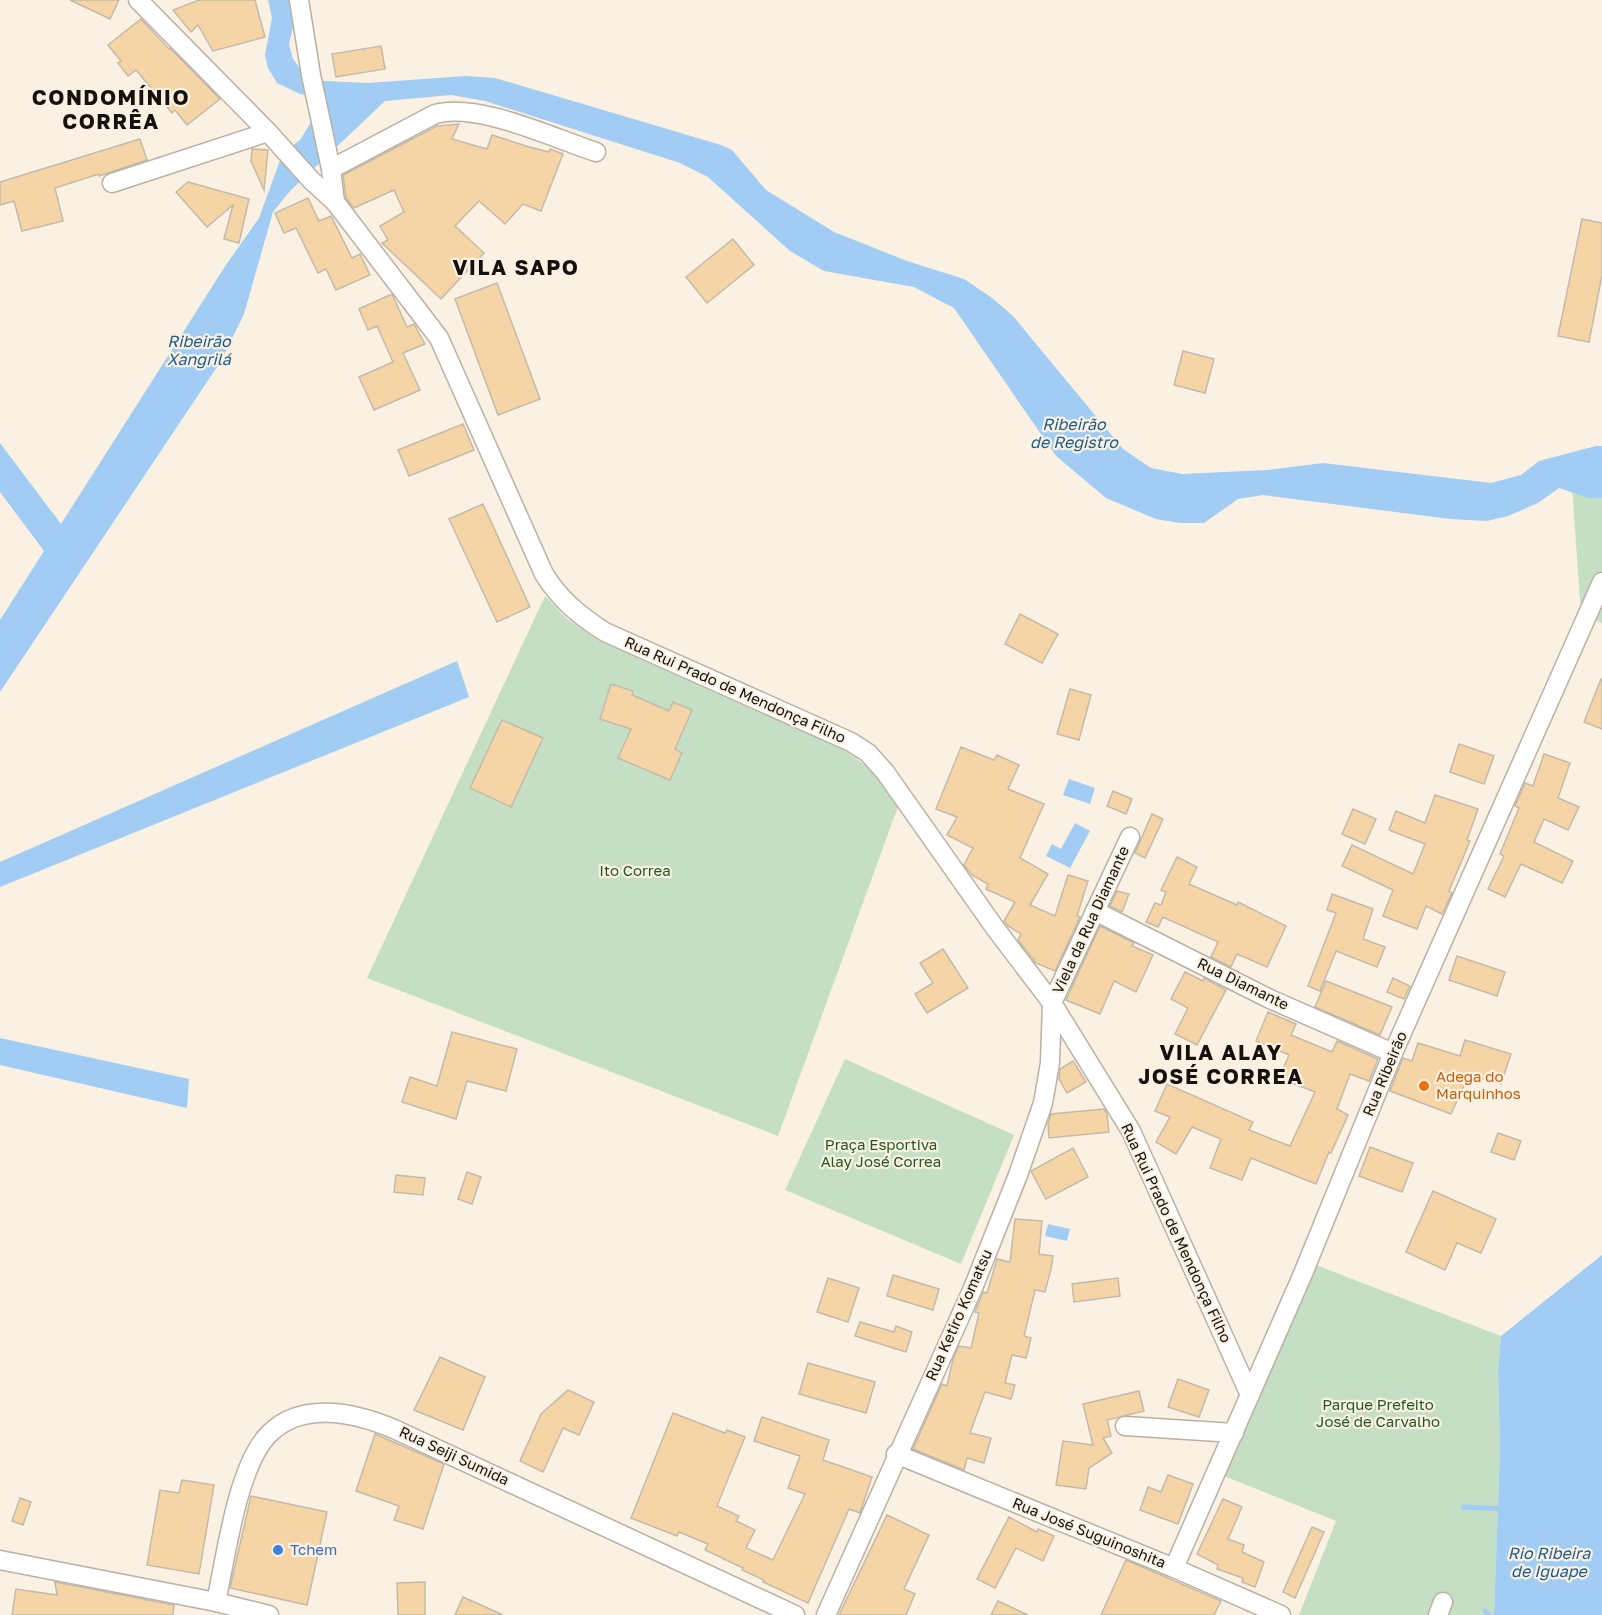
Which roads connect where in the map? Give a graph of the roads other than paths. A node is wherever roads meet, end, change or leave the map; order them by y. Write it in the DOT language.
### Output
graph roads {
  1 [pos="138,0"];
  2 [pos="299,0"];
  3 [pos="272,137"];
  4 [pos="596,152"];
  5 [pos="330,163"];
  6 [pos="112,183"];
  7 [pos="335,202"];
  8 [pos="1602,582"];
  9 [pos="1130,837"];
  10 [pos="1095,911"];
  11 [pos="1052,1003"];
  12 [pos="1394,1053"];
  13 [pos="1250,1395"];
  14 [pos="1125,1426"];
  15 [pos="1234,1433"];
  16 [pos="896,1454"];
  17 [pos="0,1560"];
  18 [pos="1174,1568"];
  19 [pos="216,1602"];
  20 [pos="269,1615"];
  21 [pos="795,1615"];
  22 [pos="826,1615"];
  23 [pos="1281,1615"];
  1 -- 3 [label="street, Rua Rui Prado de Mendonça Filho"];
  2 -- 5 [label="street"];
  3 -- 6 [label="street"];
  3 -- 7 [label="street, Rua Rui Prado de Mendonça Filho"];
  4 -- 5 [label="street"];
  5 -- 7 [label="street"];
  7 -- 11 [label="street, Rua Rui Prado de Mendonça Filho"];
  8 -- 12 [label="street, Rua Ribeirão"];
  9 -- 10 [label="street, Viela da Rua Diamante"];
  10 -- 11 [label="street, Viela da Rua Diamante"];
  10 -- 12 [label="street, Rua Diamante"];
  11 -- 13 [label="street, Rua Rui Prado de Mendonça Filho"];
  11 -- 16 [label="street, Rua Ketiro Komatsu"];
  12 -- 13 [label="street, Rua Ribeirão"];
  13 -- 15 [label="street, Rua Ribeirão"];
  14 -- 15 [label="street"];
  15 -- 18 [label="street, Rua Ribeirão"];
  16 -- 18 [label="street, Rua José Suguinoshita"];
  16 -- 22 [label="street, Rua Ketiro Komatsu"];
  17 -- 19 [label="street"];
  18 -- 23 [label="street, Rua José Suguinoshita"];
  19 -- 20 [label="street"];
  19 -- 21 [label="street, Rua Seiji Sumida"];
}
